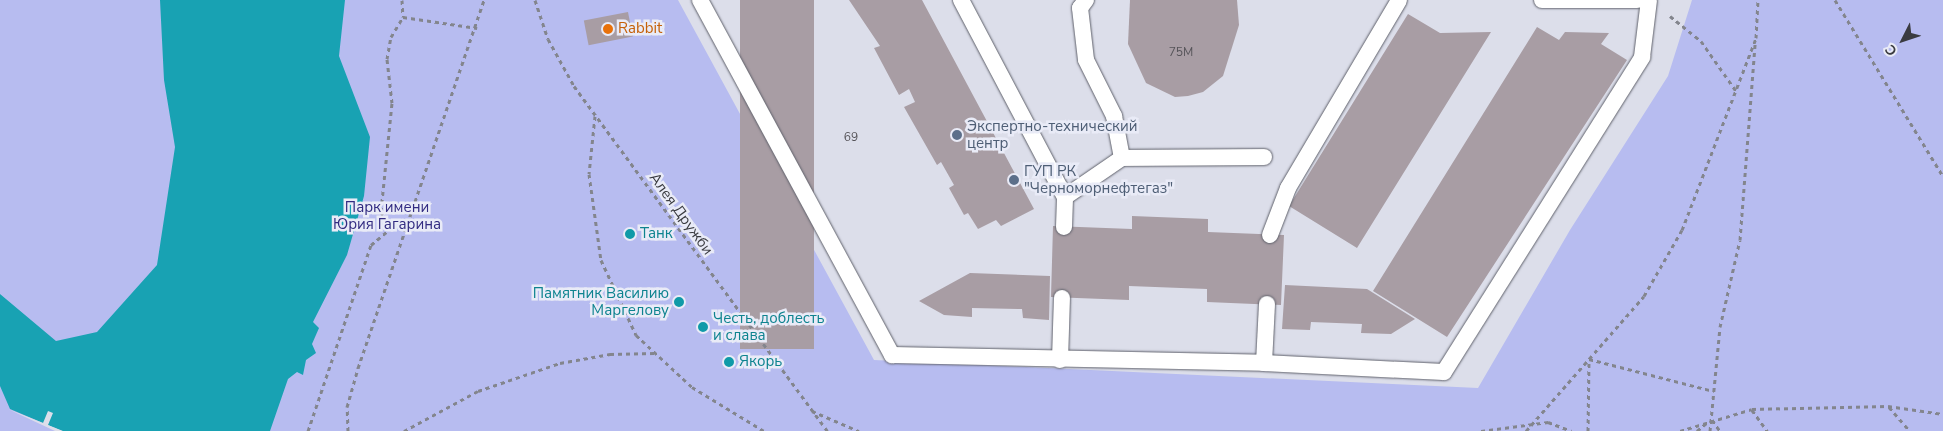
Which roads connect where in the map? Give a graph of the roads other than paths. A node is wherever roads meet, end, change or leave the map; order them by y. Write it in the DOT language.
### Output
graph roads {
  1 [pos="700,0"];
  2 [pos="962,0"];
  3 [pos="1086,0"];
  4 [pos="1399,0"];
  5 [pos="1542,0"];
  6 [pos="1637,0"];
  7 [pos="1649,0"];
  8 [pos="1264,157"];
  9 [pos="1122,158"];
  10 [pos="1065,197"];
  11 [pos="1064,227"];
  12 [pos="1270,234"];
  13 [pos="1062,298"];
  14 [pos="1267,304"];
  15 [pos="1060,360"];
  16 [pos="1264,363"];
  1 -- 15 [label="lane"];
  2 -- 10 [label="lane"];
  3 -- 9 [label="lane"];
  4 -- 12 [label="lane"];
  5 -- 6 [label="lane"];
  7 -- 16 [label="lane"];
  8 -- 9 [label="lane"];
  9 -- 10 [label="lane"];
  10 -- 11 [label="lane"];
  13 -- 15 [label="lane"];
  14 -- 16 [label="lane"];
  15 -- 16 [label="lane"];
}
